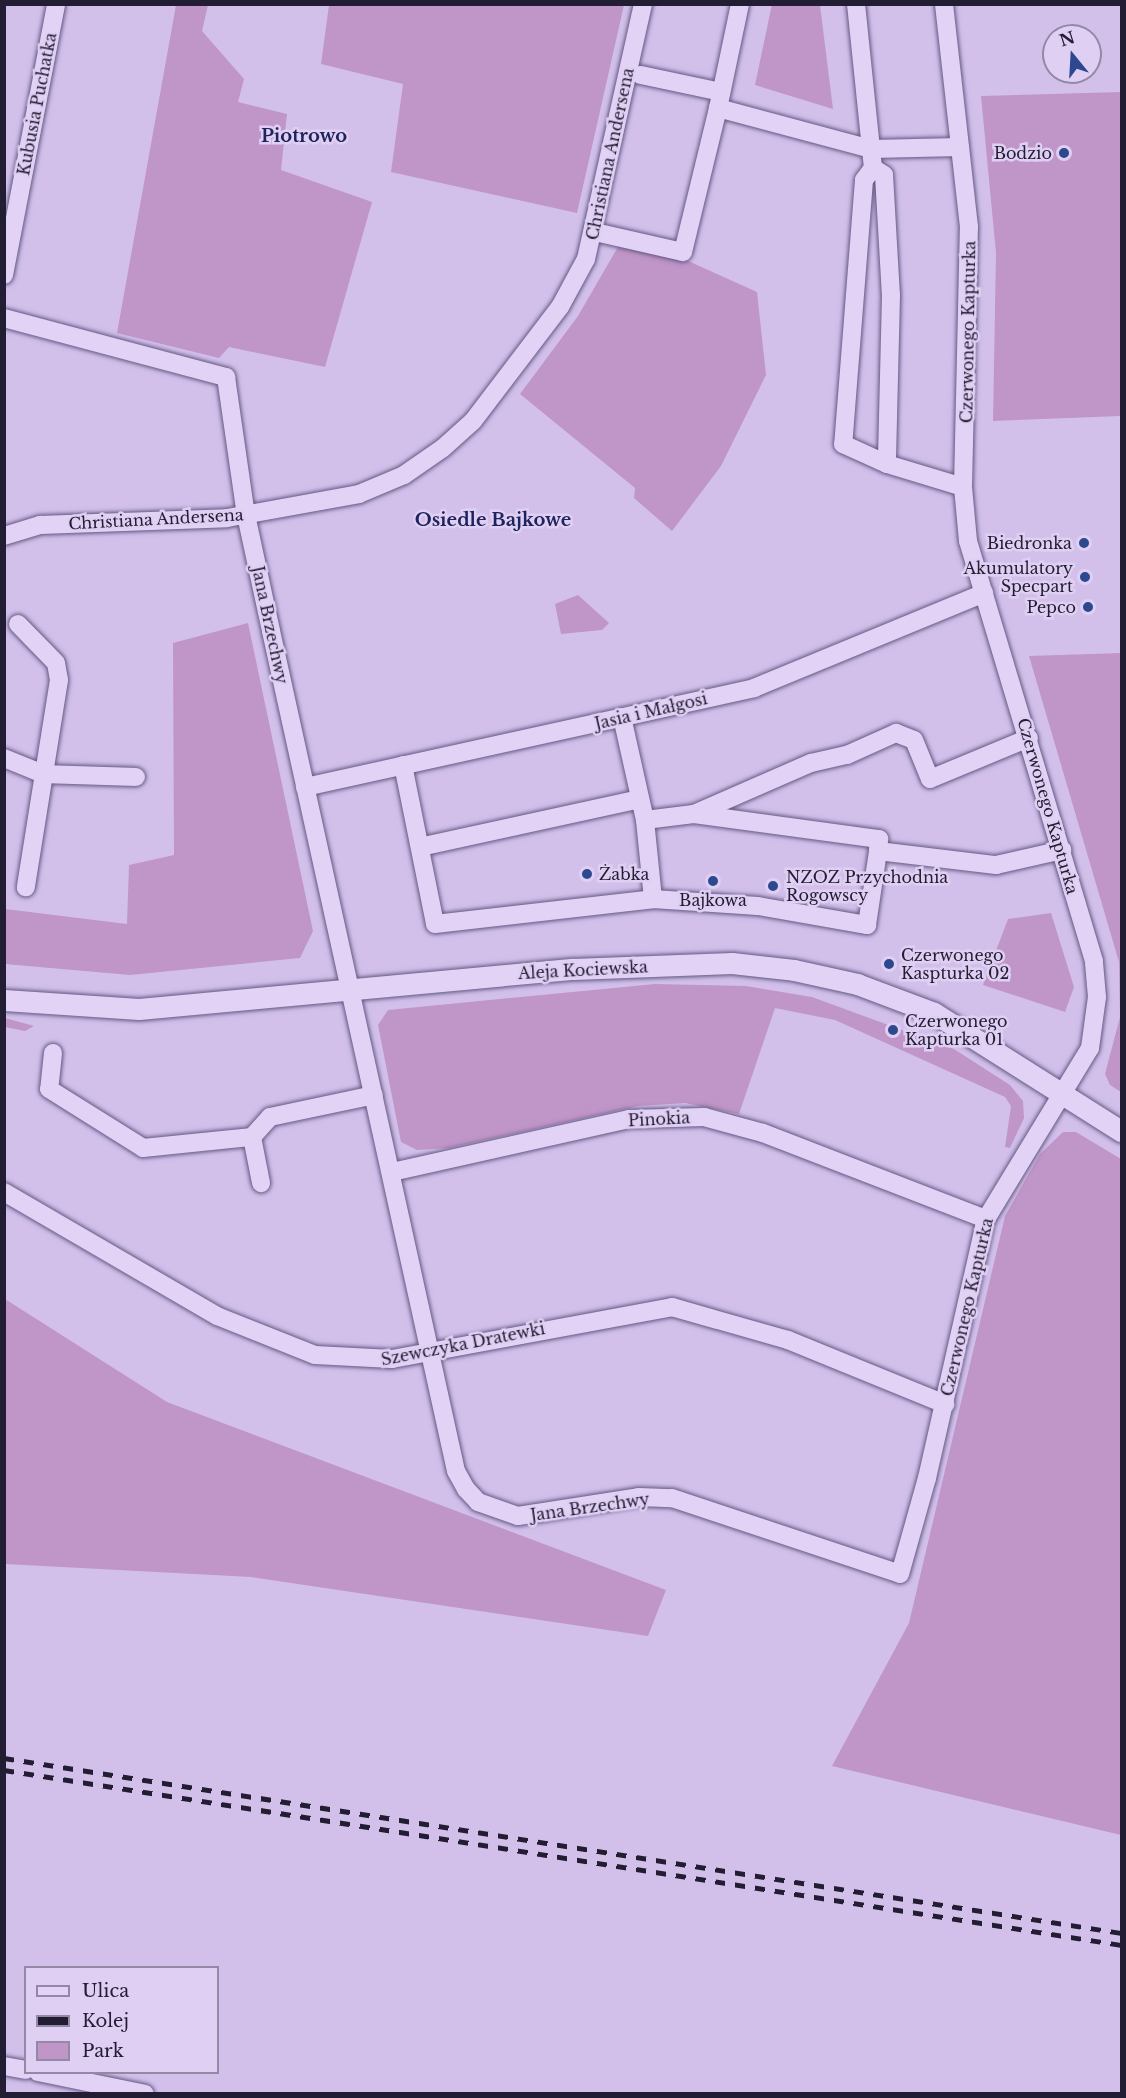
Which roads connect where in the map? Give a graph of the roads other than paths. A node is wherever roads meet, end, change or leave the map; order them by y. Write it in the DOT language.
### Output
graph roads {
  1 [pos="56,4"];
  2 [pos="643,4"];
  3 [pos="740,4"];
  4 [pos="855,4"];
  5 [pos="944,4"];
  6 [pos="641,75"];
  7 [pos="719,100"];
  8 [pos="960,147"];
  9 [pos="871,149"];
  10 [pos="873,168"];
  11 [pos="595,232"];
  12 [pos="4,275"];
  13 [pos="4,318"];
  14 [pos="887,464"];
  15 [pos="963,487"];
  16 [pos="246,515"];
  17 [pos="4,536"];
  18 [pos="984,593"];
  19 [pos="18,624"];
  20 [pos="622,717"];
  21 [pos="1029,738"];
  22 [pos="4,758"];
  23 [pos="404,765"];
  24 [pos="43,774"];
  25 [pos="135,777"];
  26 [pos="305,787"];
  27 [pos="640,799"];
  28 [pos="694,814"];
  29 [pos="645,820"];
  30 [pos="420,847"];
  31 [pos="1062,850"];
  32 [pos="878,851"];
  33 [pos="26,887"];
  34 [pos="653,899"];
  35 [pos="350,989"];
  36 [pos="4,1000"];
  37 [pos="53,1053"];
  38 [pos="1061,1091"];
  39 [pos="374,1095"];
  40 [pos="1122,1132"];
  41 [pos="252,1137"];
  42 [pos="392,1172"];
  43 [pos="261,1183"];
  44 [pos="4,1192"];
  45 [pos="986,1219"];
  46 [pos="430,1352"];
  47 [pos="945,1404"];
  48 [pos="900,1574"];
  49 [pos="4,2066"];
  50 [pos="24,2070"];
  51 [pos="43,2074"];
  52 [pos="145,2094"];
  1 -- 12 [label="street, Kubusia Puchatka"];
  2 -- 11 [label="street, Christiana Andersena"];
  3 -- 7 [label="street"];
  4 -- 9 [label="street"];
  5 -- 8 [label="street, Czerwonego Kapturka"];
  6 -- 7 [label="street"];
  7 -- 9 [label="street"];
  7 -- 11 [label="street"];
  8 -- 9 [label="street"];
  8 -- 15 [label="street, Czerwonego Kapturka"];
  9 -- 10 [label="street"];
  10 -- 14 [label="street"];
  10 -- 14 [label="street"];
  11 -- 16 [label="street, Christiana Andersena"];
  13 -- 16 [label="street, Jana Brzechwy"];
  14 -- 15 [label="street"];
  15 -- 18 [label="street, Czerwonego Kapturka"];
  16 -- 17 [label="street, Christiana Andersena"];
  16 -- 26 [label="street, Jana Brzechwy"];
  18 -- 20 [label="street, Jasia i Małgosi"];
  18 -- 21 [label="street, Czerwonego Kapturka"];
  19 -- 24 [label="street"];
  20 -- 23 [label="street, Jasia i Małgosi"];
  20 -- 27 [label="street"];
  21 -- 28 [label="street"];
  21 -- 31 [label="street, Czerwonego Kapturka"];
  22 -- 24 [label="street"];
  23 -- 26 [label="street, Jasia i Małgosi"];
  23 -- 30 [label="street"];
  24 -- 25 [label="street"];
  24 -- 33 [label="street"];
  26 -- 35 [label="street, Jana Brzechwy"];
  27 -- 29 [label="street"];
  27 -- 30 [label="street"];
  28 -- 29 [label="street"];
  28 -- 32 [label="street"];
  29 -- 34 [label="street"];
  30 -- 34 [label="street"];
  31 -- 32 [label="street"];
  31 -- 38 [label="street, Czerwonego Kapturka"];
  32 -- 34 [label="street"];
  35 -- 36 [label="street, Aleja Kociewska"];
  35 -- 38 [label="street, Aleja Kociewska"];
  35 -- 39 [label="street, Jana Brzechwy"];
  37 -- 41 [label="street"];
  38 -- 40 [label="street, Aleja Kociewska"];
  38 -- 45 [label="street, Czerwonego Kapturka"];
  39 -- 41 [label="street"];
  39 -- 42 [label="street, Jana Brzechwy"];
  41 -- 43 [label="street"];
  42 -- 45 [label="street, Pinokia"];
  42 -- 46 [label="street, Jana Brzechwy"];
  44 -- 46 [label="street, Szewczyka Dratewki"];
  45 -- 47 [label="street, Czerwonego Kapturka"];
  46 -- 47 [label="street, Szewczyka Dratewki"];
  46 -- 48 [label="street, Jana Brzechwy"];
  47 -- 48 [label="street, Czerwonego Kapturka"];
  49 -- 50 [label="street"];
  51 -- 52 [label="street"];
}
